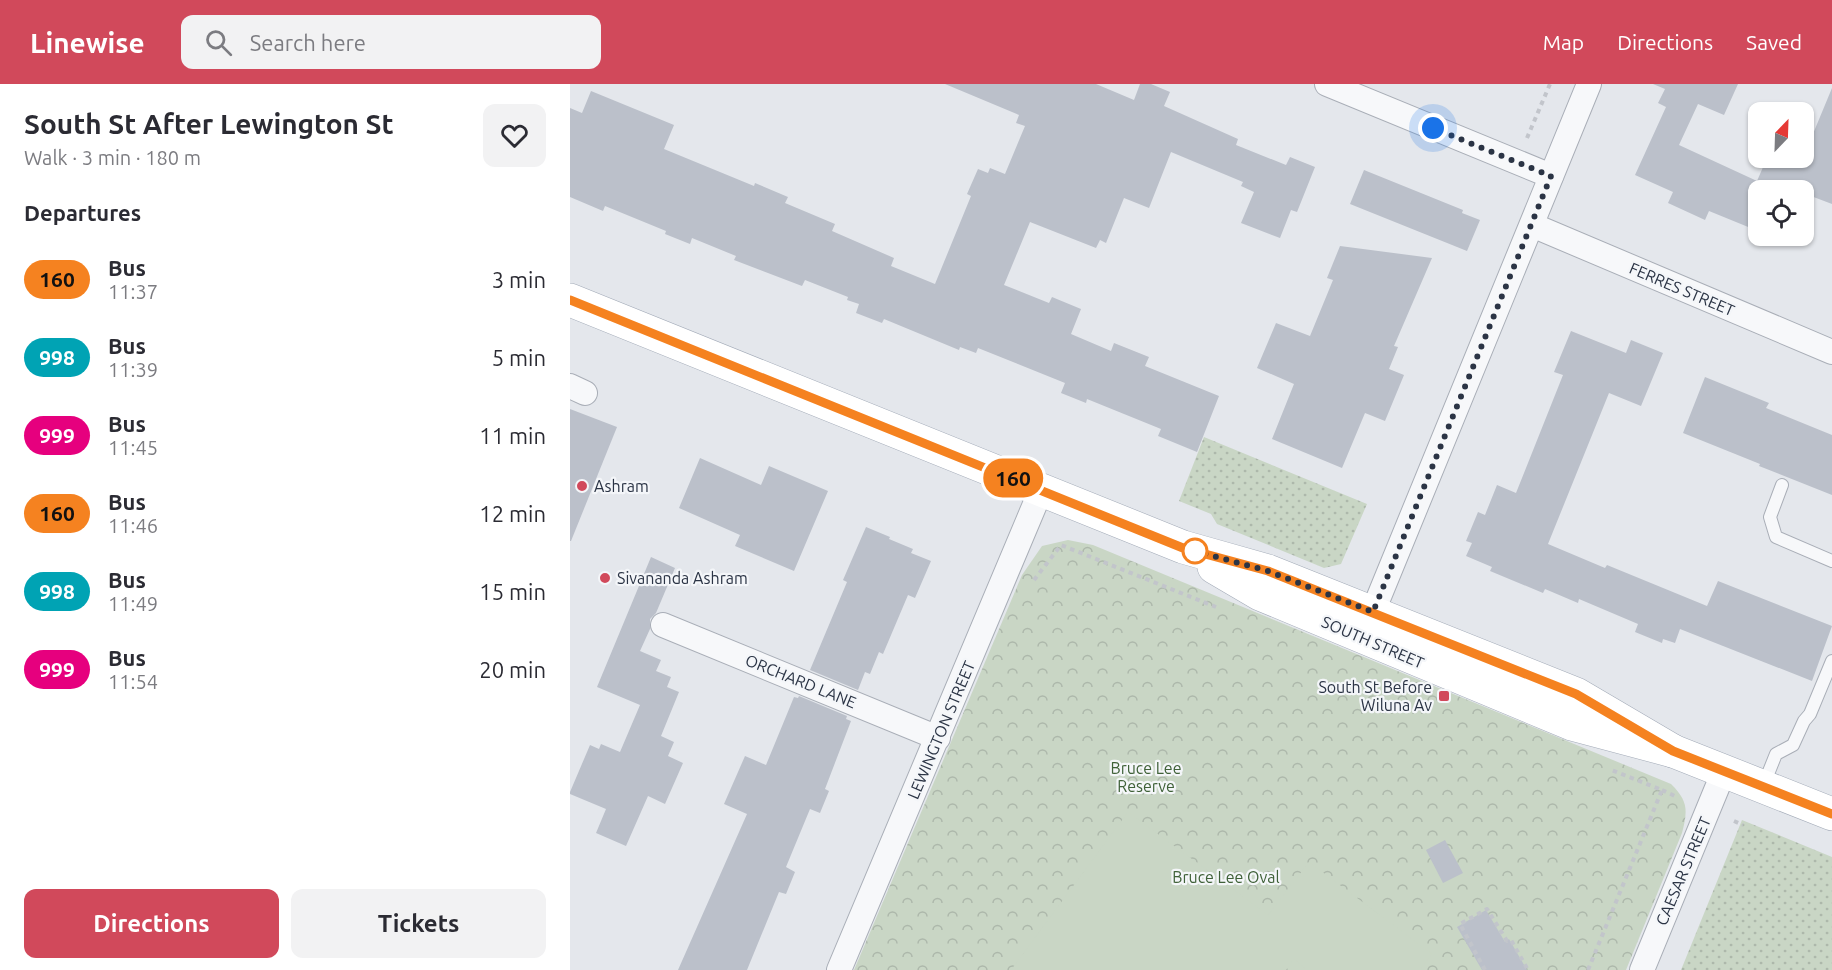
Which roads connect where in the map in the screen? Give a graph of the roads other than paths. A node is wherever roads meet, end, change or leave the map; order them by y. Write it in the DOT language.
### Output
graph roads {
  1 [pos="1327,84"];
  2 [pos="1589,84"];
  3 [pos="1551,176"];
  4 [pos="1532,225"];
  5 [pos="570,300"];
  6 [pos="1832,352"];
  7 [pos="1782,485"];
  8 [pos="1041,490"];
  9 [pos="1832,561"];
  10 [pos="663,625"];
  11 [pos="1368,625"];
  12 [pos="1832,661"];
  13 [pos="938,738"];
  14 [pos="1724,771"];
  15 [pos="1763,786"];
  16 [pos="1832,814"];
  17 [pos="839,970"];
  18 [pos="1642,970"];
  1 -- 3 [label="street"];
  2 -- 3 [label="street"];
  3 -- 4 [label="street"];
  4 -- 6 [label="street, FERRES STREET"];
  4 -- 11 [label="street"];
  5 -- 8 [label="main road, SOUTH STREET"];
  7 -- 9 [label="lane"];
  8 -- 11 [label="main road, SOUTH STREET"];
  8 -- 13 [label="street, LEWINGTON STREET"];
  10 -- 13 [label="street, ORCHARD LANE"];
  11 -- 14 [label="main road, SOUTH STREET"];
  12 -- 15 [label="lane"];
  13 -- 17 [label="street, LEWINGTON STREET"];
  14 -- 15 [label="main road, SOUTH STREET"];
  14 -- 18 [label="street, CAESAR STREET"];
  15 -- 16 [label="main road, SOUTH STREET"];
}
